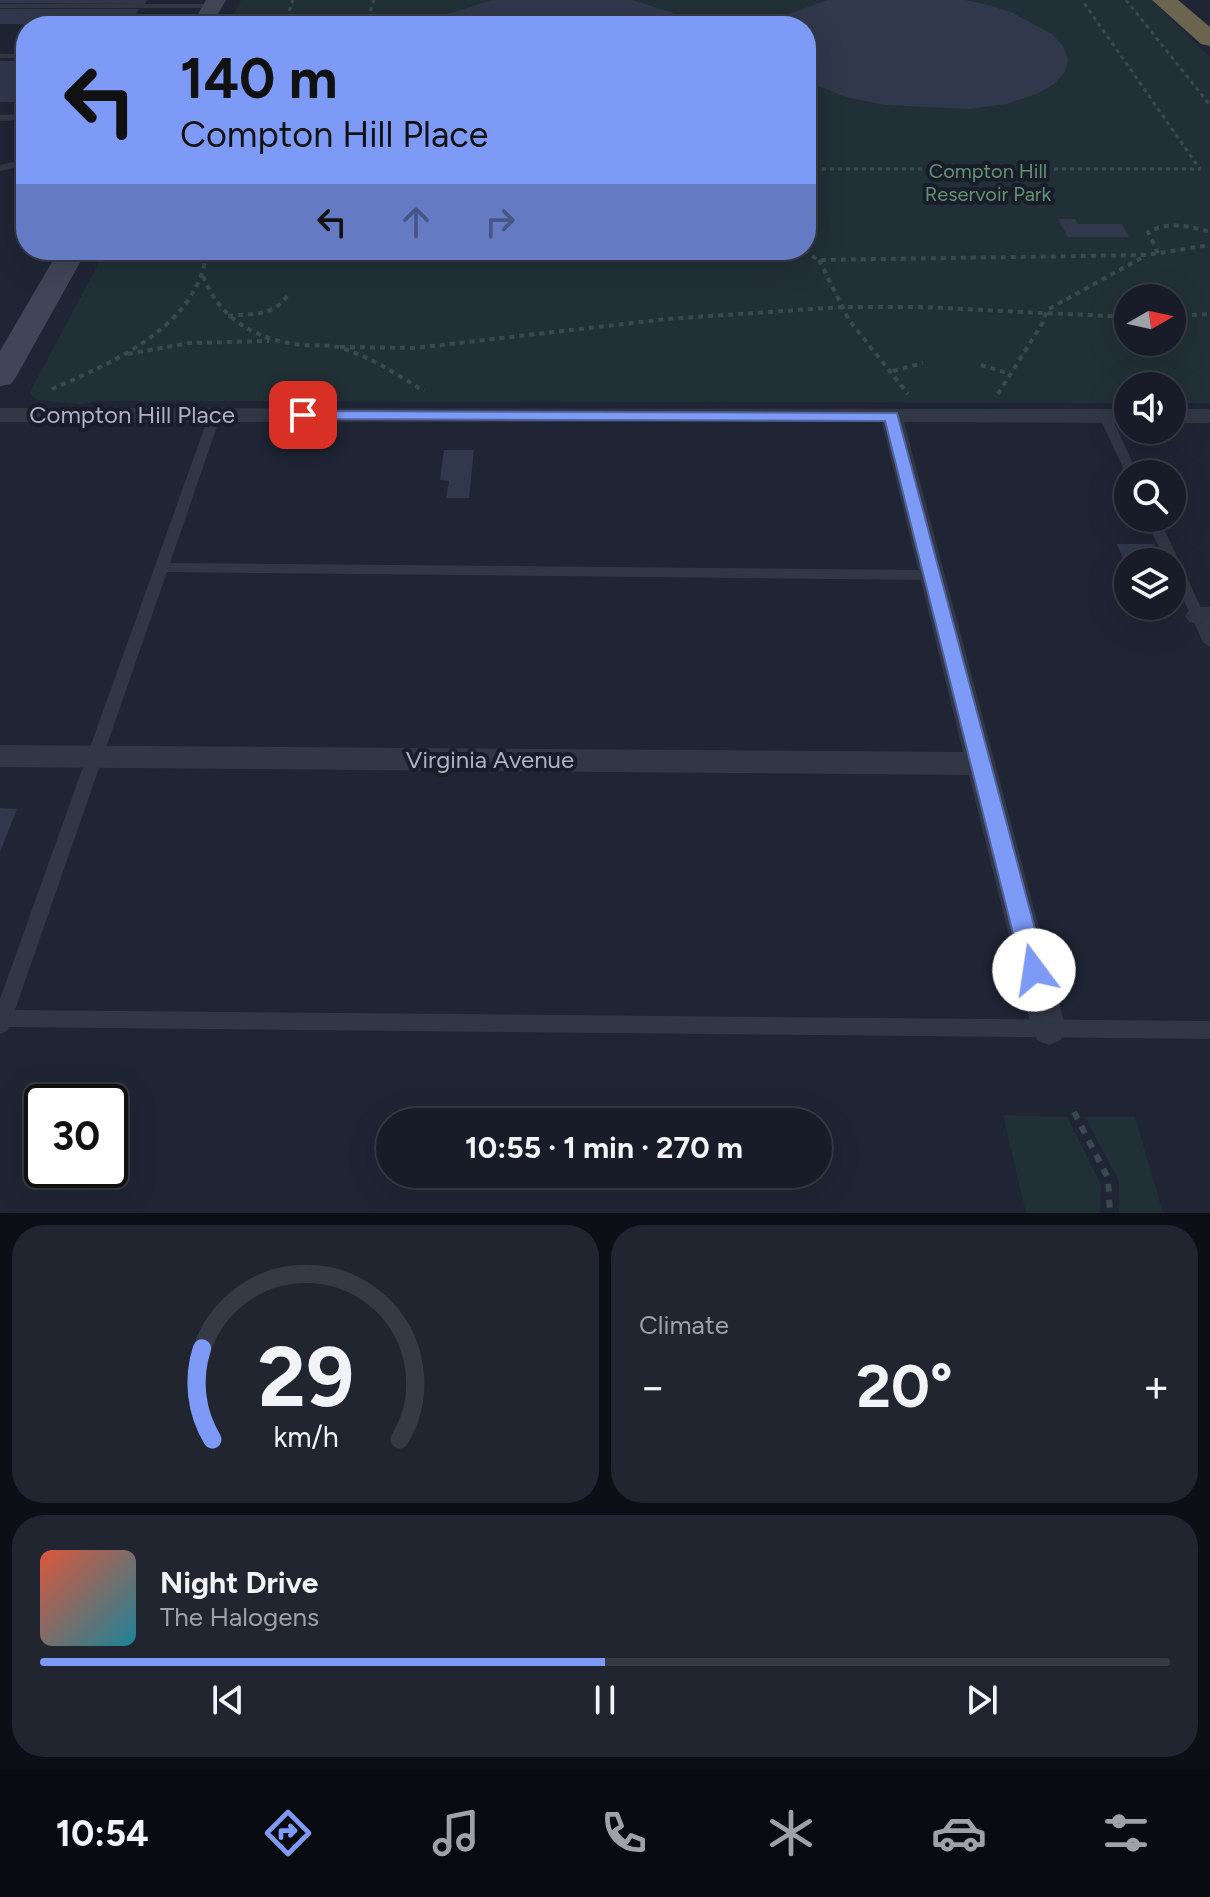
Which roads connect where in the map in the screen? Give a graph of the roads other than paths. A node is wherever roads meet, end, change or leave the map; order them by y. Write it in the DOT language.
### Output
graph roads {
  1 [pos="1164,0"];
  2 [pos="1196,0"];
  3 [pos="215,3"];
  4 [pos="0,6"];
  5 [pos="1210,14"];
  6 [pos="1210,39"];
  7 [pos="67,260"];
  8 [pos="0,377"];
  9 [pos="901,407"];
  10 [pos="0,415"];
  11 [pos="215,415"];
  12 [pos="1105,416"];
  13 [pos="1114,416"];
  14 [pos="1186,416"];
  15 [pos="1210,416"];
  16 [pos="1125,460"];
  17 [pos="1159,532"];
  18 [pos="161,567"];
  19 [pos="932,575"];
  20 [pos="1204,616"];
  21 [pos="1210,642"];
  22 [pos="0,756"];
  23 [pos="95,756"];
  24 [pos="981,764"];
  25 [pos="1,1021"];
  26 [pos="1049,1029"];
  27 [pos="1210,1030"];
  1 -- 6 [label="highway"];
  2 -- 5 [label="highway"];
  3 -- 4 [label="lane"];
  7 -- 8 [label="main road"];
  9 -- 11 [label="street, Compton Hill Place"];
  9 -- 12 [label="street, Compton Hill Place"];
  9 -- 19 [label="street"];
  10 -- 11 [label="street, Compton Hill Place"];
  11 -- 18 [label="lane"];
  12 -- 13 [label="street, Compton Hill Place"];
  12 -- 16 [label="lane"];
  14 -- 15 [label="street"];
  17 -- 20 [label="lane"];
  18 -- 19 [label="lane"];
  18 -- 23 [label="lane"];
  19 -- 24 [label="street"];
  20 -- 21 [label="lane"];
  22 -- 23 [label="street, Virginia Avenue"];
  23 -- 24 [label="street, Virginia Avenue"];
  23 -- 25 [label="lane"];
  24 -- 26 [label="street"];
  25 -- 26 [label="lane"];
  26 -- 27 [label="lane"];
}
